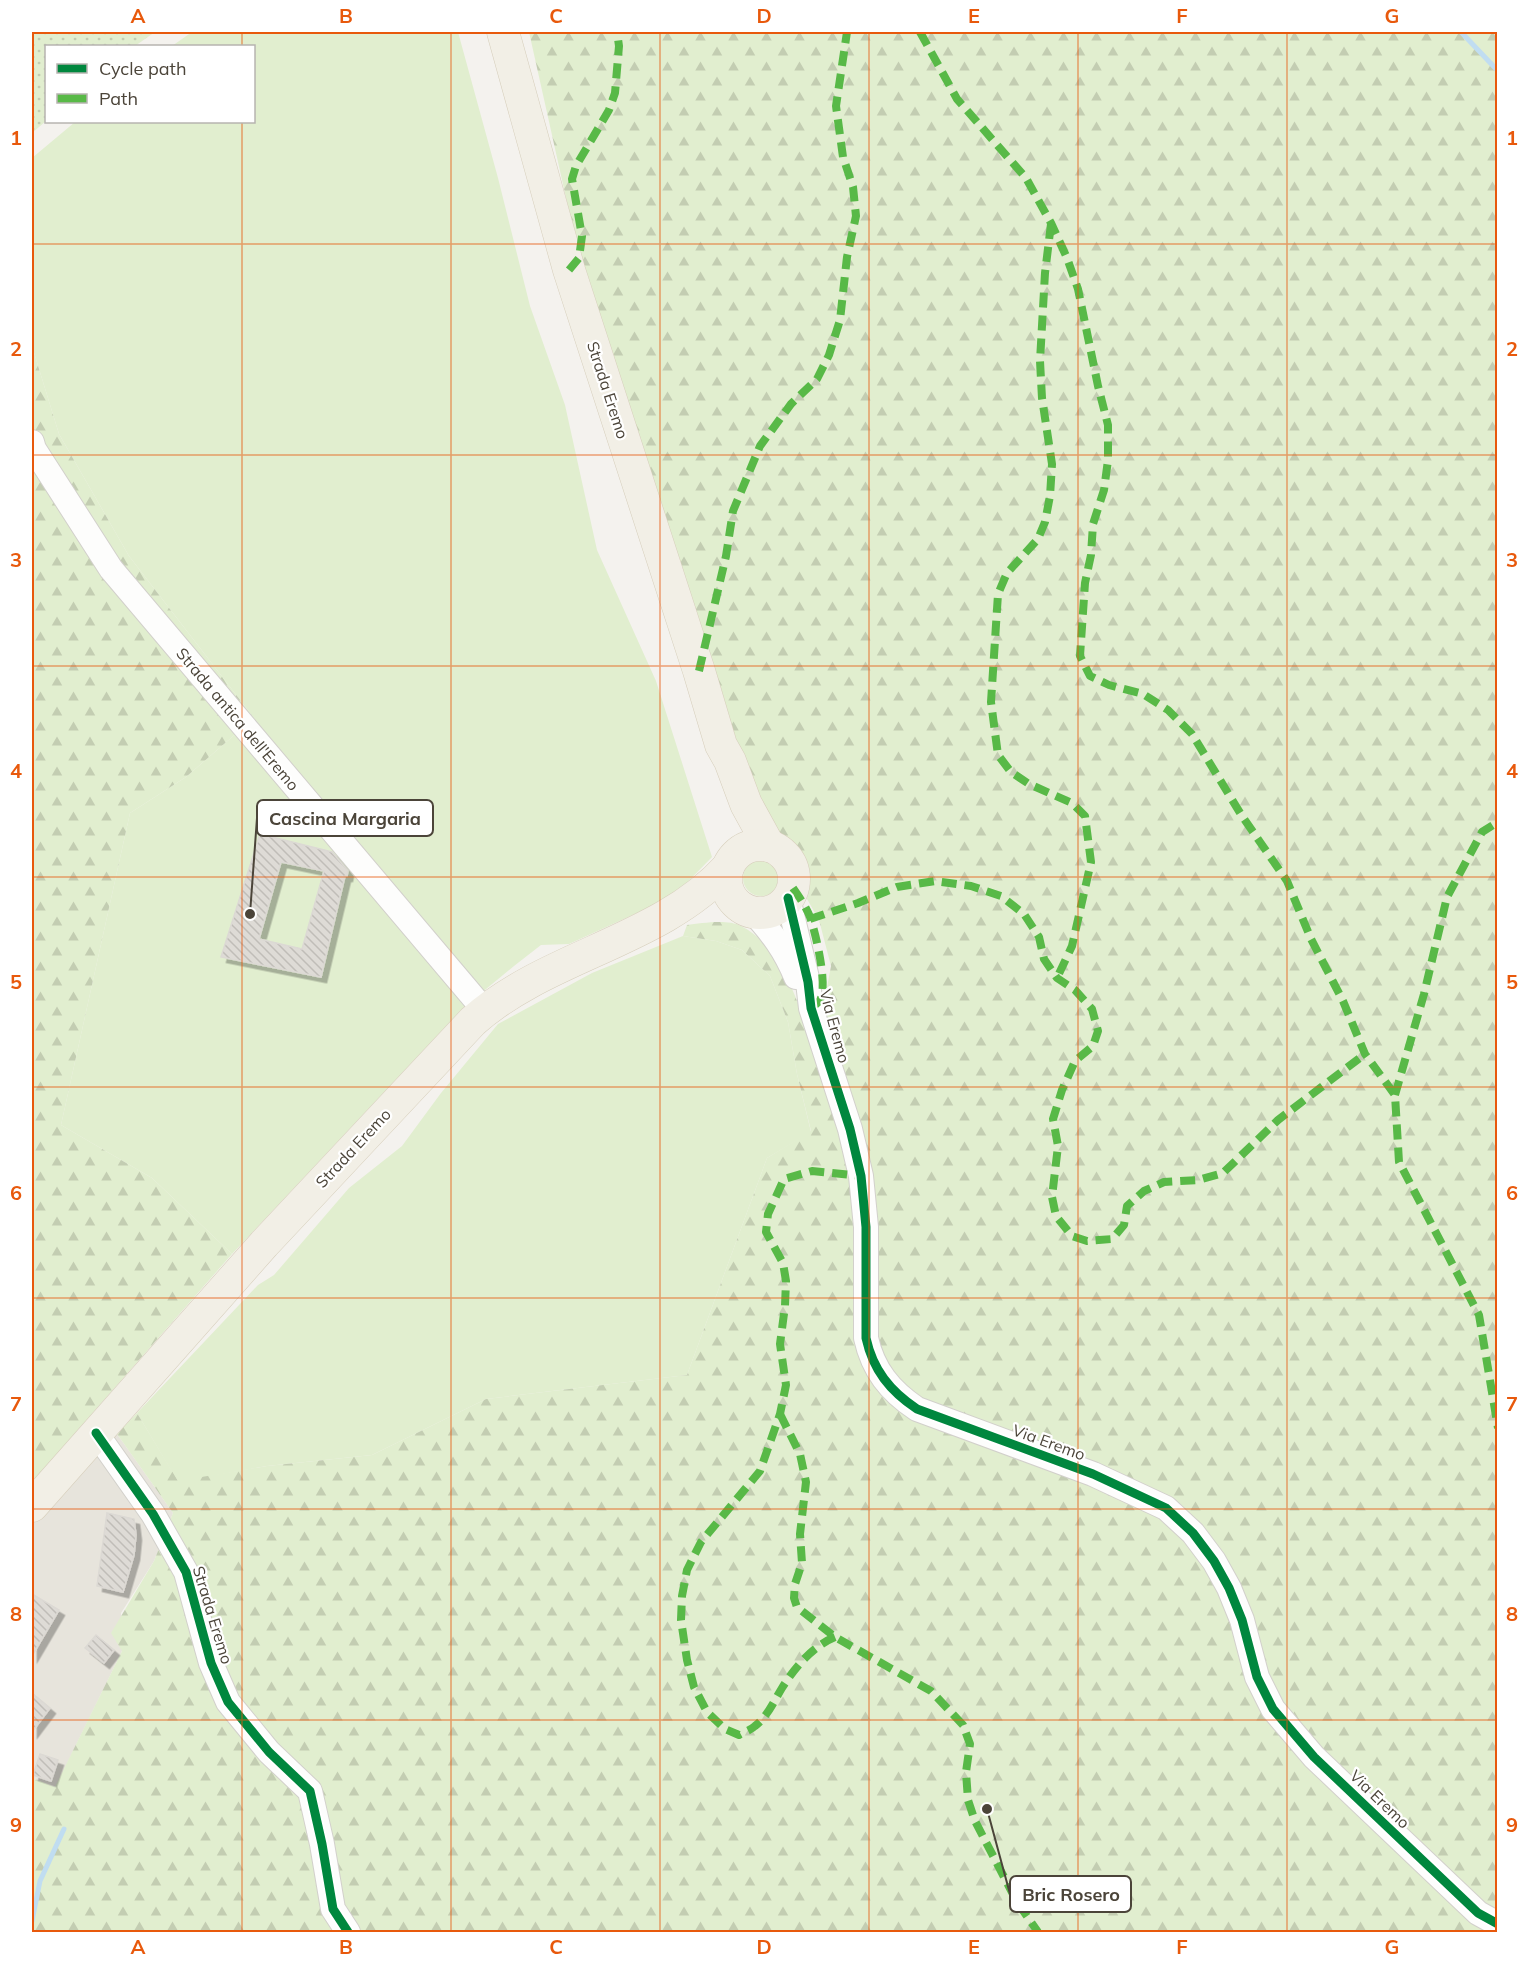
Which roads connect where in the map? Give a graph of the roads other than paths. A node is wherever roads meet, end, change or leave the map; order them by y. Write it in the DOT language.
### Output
graph roads {
  1 [pos="503,32"];
  2 [pos="32,442"];
  3 [pos="721,745"];
  4 [pos="769,846"];
  5 [pos="731,863"];
  6 [pos="788,898"];
  7 [pos="749,910"];
  8 [pos="656,921"];
  9 [pos="811,1008"];
  10 [pos="485,1011"];
  11 [pos="96,1433"];
  12 [pos="32,1506"];
  13 [pos="1497,1924"];
  14 [pos="348,1932"];
  1 -- 3 [label="main road, Strada Eremo"];
  2 -- 10 [label="street, Strada antica dell'Eremo"];
  3 -- 4 [label="main road, Strada Eremo"];
  3 -- 5 [label="main road, Strada Eremo"];
  4 -- 5 [label="main road"];
  4 -- 6 [label="main road"];
  5 -- 7 [label="main road"];
  5 -- 8 [label="main road, Strada Eremo"];
  6 -- 7 [label="main road"];
  6 -- 9 [label="street, Via Eremo"];
  7 -- 8 [label="main road, Strada Eremo"];
  7 -- 9 [label="street, Via Eremo"];
  8 -- 10 [label="main road, Strada Eremo"];
  9 -- 13 [label="street, Via Eremo"];
  10 -- 11 [label="main road, Strada Eremo"];
  11 -- 12 [label="main road, Strada Eremo"];
  11 -- 14 [label="street, Strada Eremo"];
}
